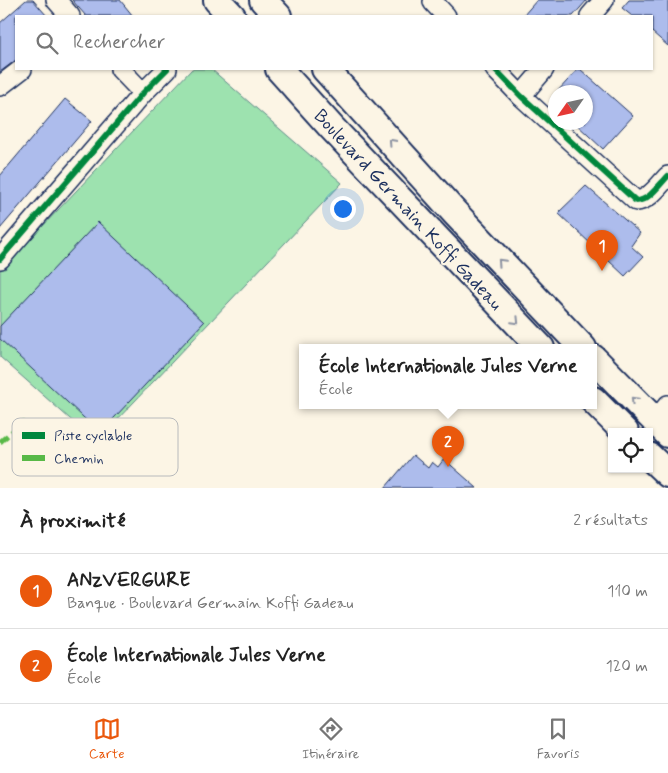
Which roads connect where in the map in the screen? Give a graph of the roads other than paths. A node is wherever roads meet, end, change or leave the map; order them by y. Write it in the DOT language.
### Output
graph roads {
  1 [pos="56,0"];
  2 [pos="263,0"];
  3 [pos="604,0"];
  4 [pos="433,2"];
  5 [pos="69,15"];
  6 [pos="277,15"];
  7 [pos="445,15"];
  8 [pos="591,15"];
  9 [pos="21,70"];
  10 [pos="121,70"];
  11 [pos="165,70"];
  12 [pos="280,70"];
  13 [pos="326,70"];
  14 [pos="496,70"];
  15 [pos="543,70"];
  16 [pos="0,86"];
  17 [pos="143,93"];
  18 [pos="520,96"];
  19 [pos="668,176"];
  20 [pos="0,259"];
  21 [pos="537,344"];
  22 [pos="579,344"];
  23 [pos="597,361"];
  24 [pos="597,404"];
  25 [pos="664,420"];
  26 [pos="621,428"];
  27 [pos="653,460"];
  28 [pos="668,474"];
  1 -- 5 [label="street"];
  2 -- 6 [label="main road"];
  3 -- 8 [label="street"];
  4 -- 7 [label="street"];
  9 -- 16 [label="street"];
  10 -- 17 [label="street"];
  11 -- 17 [label="street"];
  12 -- 21 [label="main road, Boulevard Germain Koffi Gadeau, one-way"];
  22 -- 13 [label="main road, Boulevard Germain Koffi Gadeau, one-way"];
  14 -- 18 [label="street"];
  15 -- 18 [label="street"];
  17 -- 20 [label="street"];
  18 -- 19 [label="street"];
  25 -- 23 [label="main road, one-way"];
  24 -- 26 [label="main road"];
  27 -- 28 [label="main road"];
}
